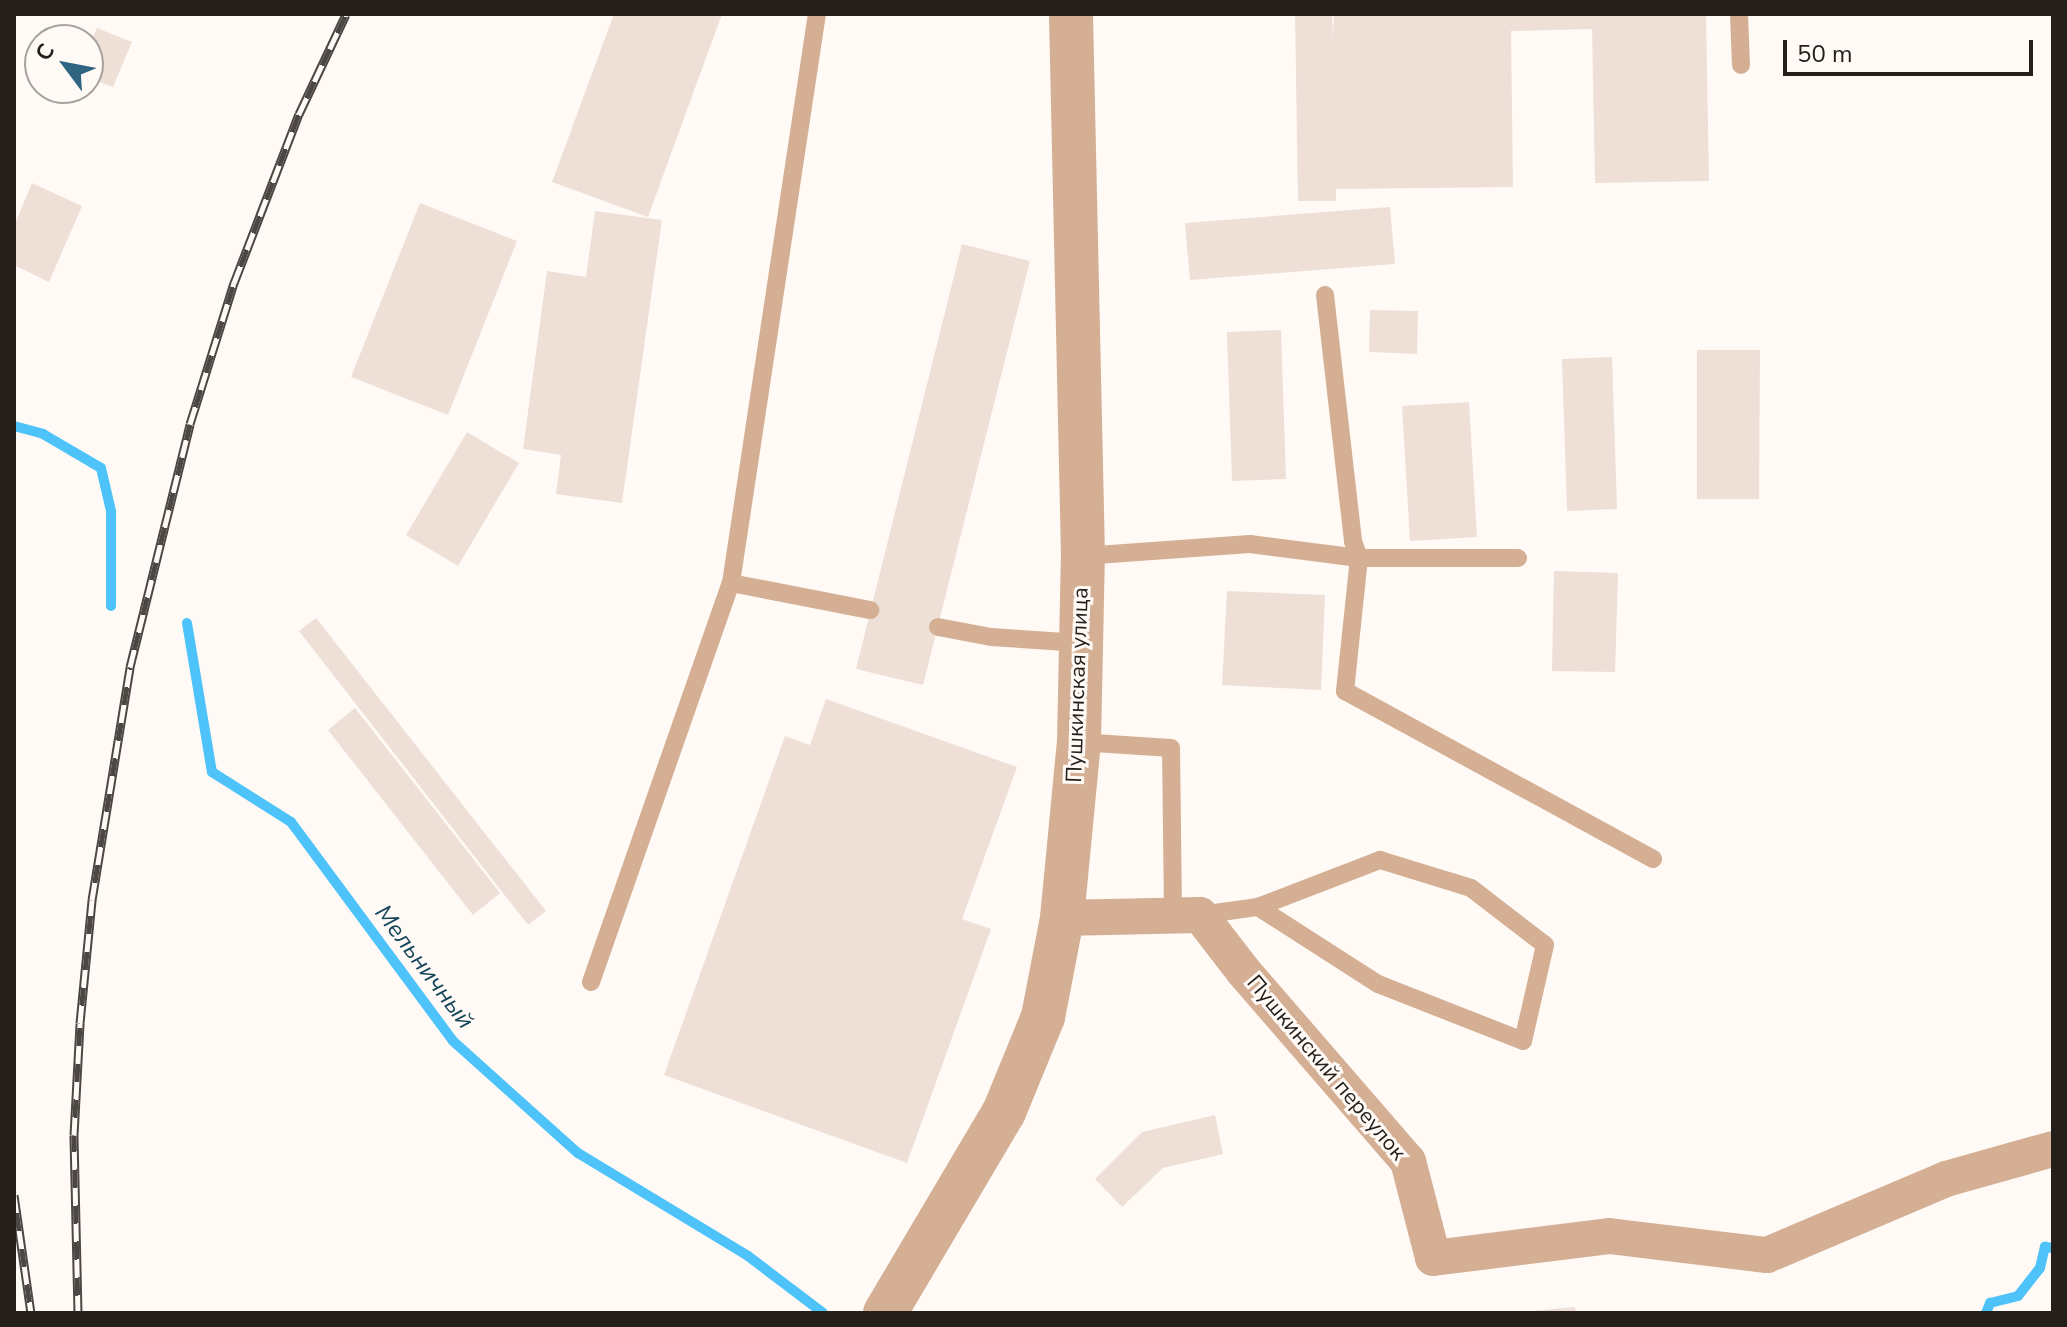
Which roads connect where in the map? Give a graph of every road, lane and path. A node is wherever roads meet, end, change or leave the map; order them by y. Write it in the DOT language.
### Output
graph roads {
  1 [pos="817,14"];
  2 [pos="1071,14"];
  3 [pos="1739,14"];
  4 [pos="1741,65"];
  5 [pos="1325,295"];
  6 [pos="1083,556"];
  7 [pos="1359,558"];
  8 [pos="1518,558"];
  9 [pos="731,583"];
  10 [pos="870,610"];
  11 [pos="938,627"];
  12 [pos="1081,643"];
  13 [pos="1079,742"];
  14 [pos="1653,859"];
  15 [pos="1258,907"];
  16 [pos="1186,915"];
  17 [pos="1062,918"];
  18 [pos="591,982"];
  19 [pos="2053,1149"];
  20 [pos="886,1311"];
  1 -- 9 [label="lane"];
  2 -- 6 [label="street, Пушкинская улица"];
  3 -- 4 [label="lane"];
  5 -- 7 [label="lane"];
  6 -- 7 [label="lane"];
  6 -- 12 [label="street, Пушкинская улица"];
  7 -- 8 [label="lane"];
  7 -- 14 [label="lane"];
  9 -- 10 [label="lane"];
  9 -- 18 [label="lane"];
  11 -- 12 [label="lane"];
  12 -- 13 [label="street, Пушкинская улица"];
  13 -- 16 [label="lane"];
  13 -- 17 [label="street, Пушкинская улица"];
  15 -- 15 [label="lane"];
  15 -- 16 [label="lane"];
  16 -- 17 [label="street"];
  16 -- 19 [label="street, Пушкинский переулок"];
  17 -- 20 [label="street, Пушкинская улица"];
}
